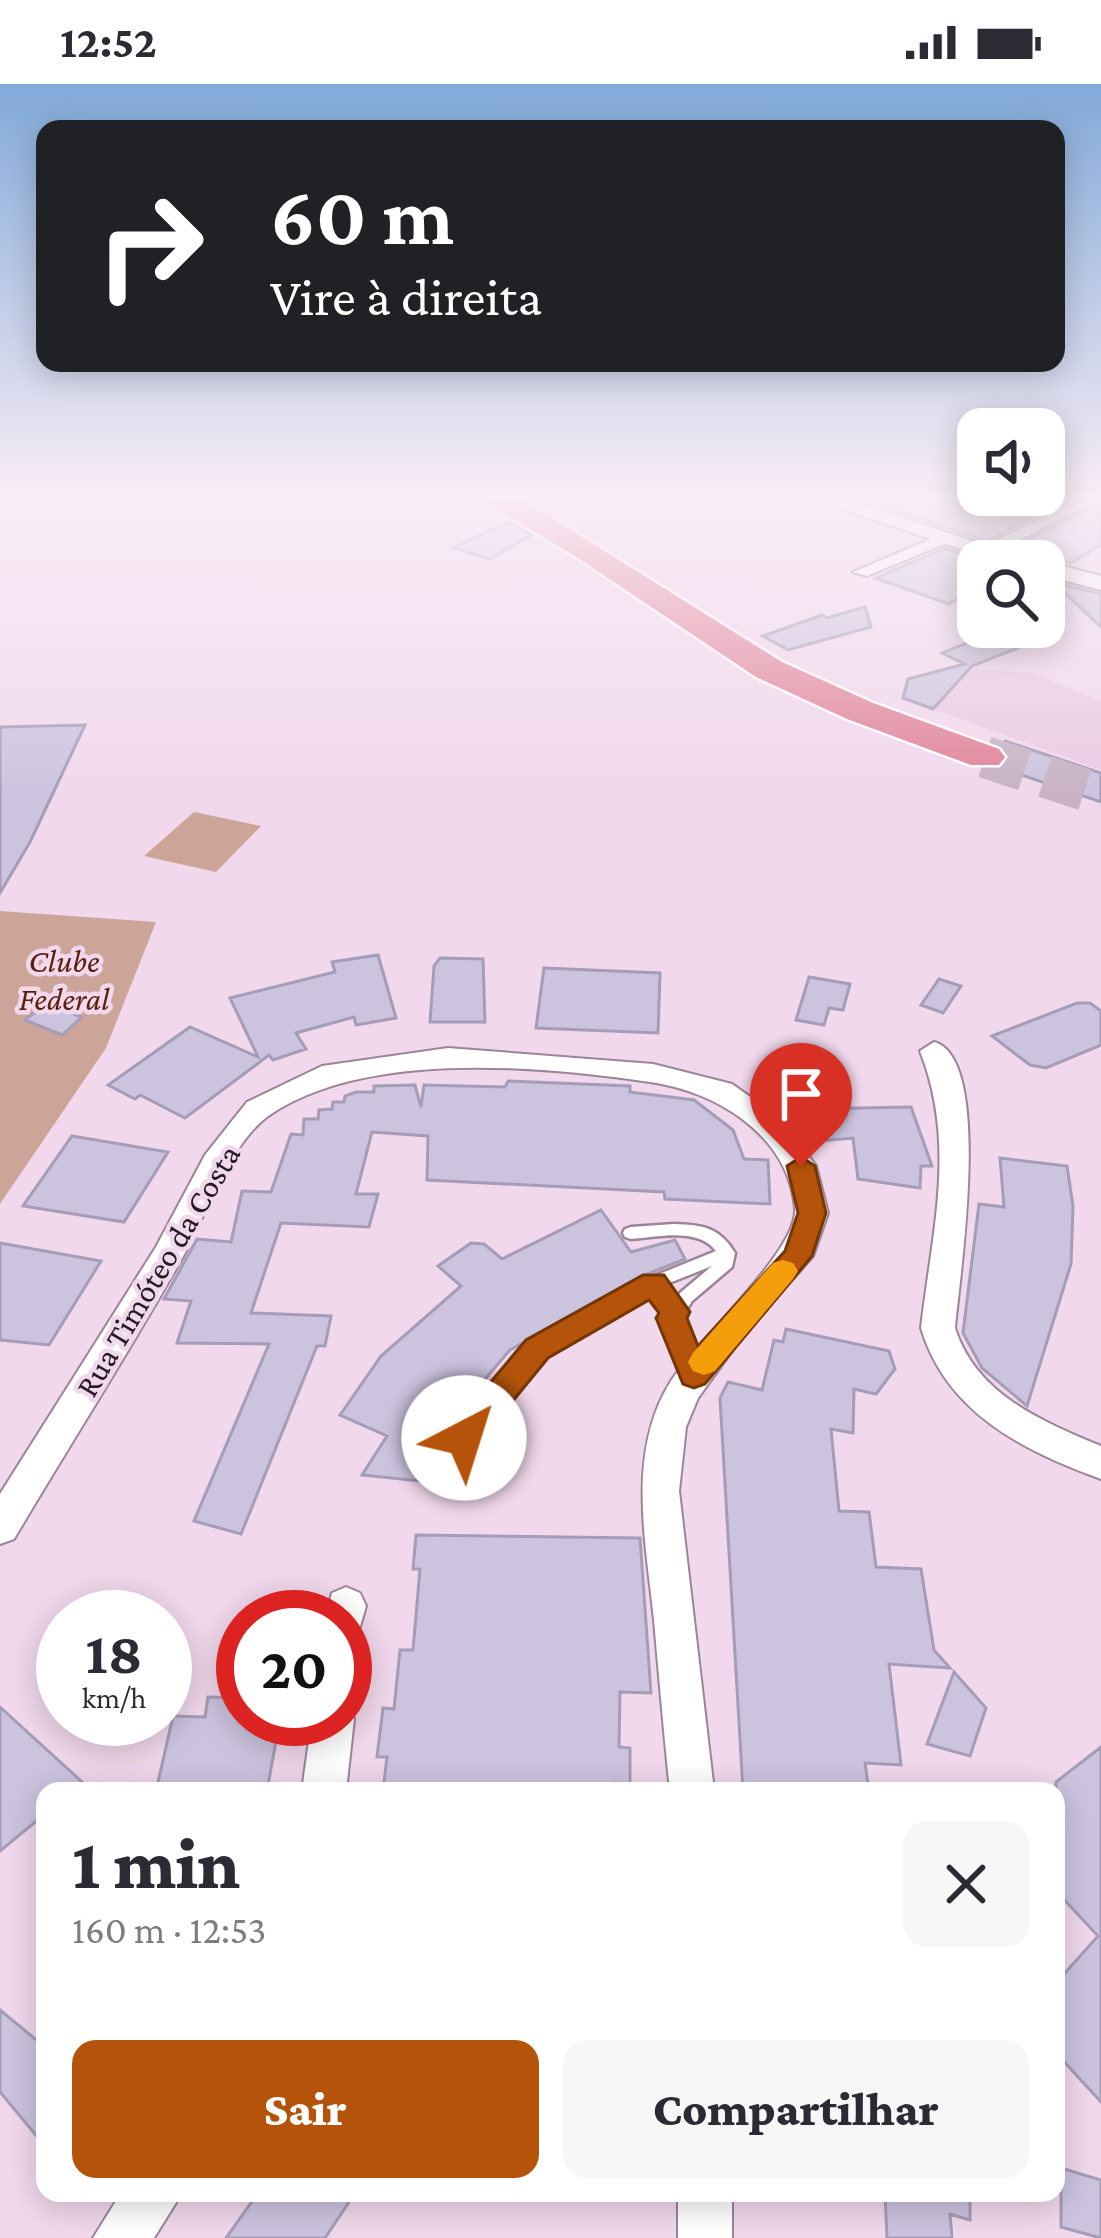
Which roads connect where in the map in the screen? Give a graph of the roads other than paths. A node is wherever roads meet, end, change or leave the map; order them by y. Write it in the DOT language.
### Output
graph roads {
  1 [pos="649,594"];
  2 [pos="676,594"];
  3 [pos="934,1052"];
  4 [pos="631,1233"];
  5 [pos="727,1253"];
  6 [pos="653,1283"];
  7 [pos="675,1312"];
  8 [pos="694,1375"];
  9 [pos="1101,1463"];
  10 [pos="439,1467"];
  11 [pos="0,1527"];
  12 [pos="330,1746"];
  13 [pos="326,1782"];
  14 [pos="691,1782"];
  15 [pos="148,2202"];
  16 [pos="704,2202"];
  17 [pos="120,2238"];
  18 [pos="705,2238"];
  1 -- 2 [label="highway"];
  3 -- 9 [label="street"];
  4 -- 5 [label="lane"];
  5 -- 6 [label="lane"];
  5 -- 7 [label="lane"];
  6 -- 7 [label="lane"];
  6 -- 10 [label="lane"];
  7 -- 8 [label="lane"];
  8 -- 11 [label="street, Rua Timóteo da Costa"];
  8 -- 14 [label="street, Rua Timóteo da Costa"];
  12 -- 13 [label="street"];
  15 -- 17 [label="street"];
  16 -- 18 [label="street"];
}
